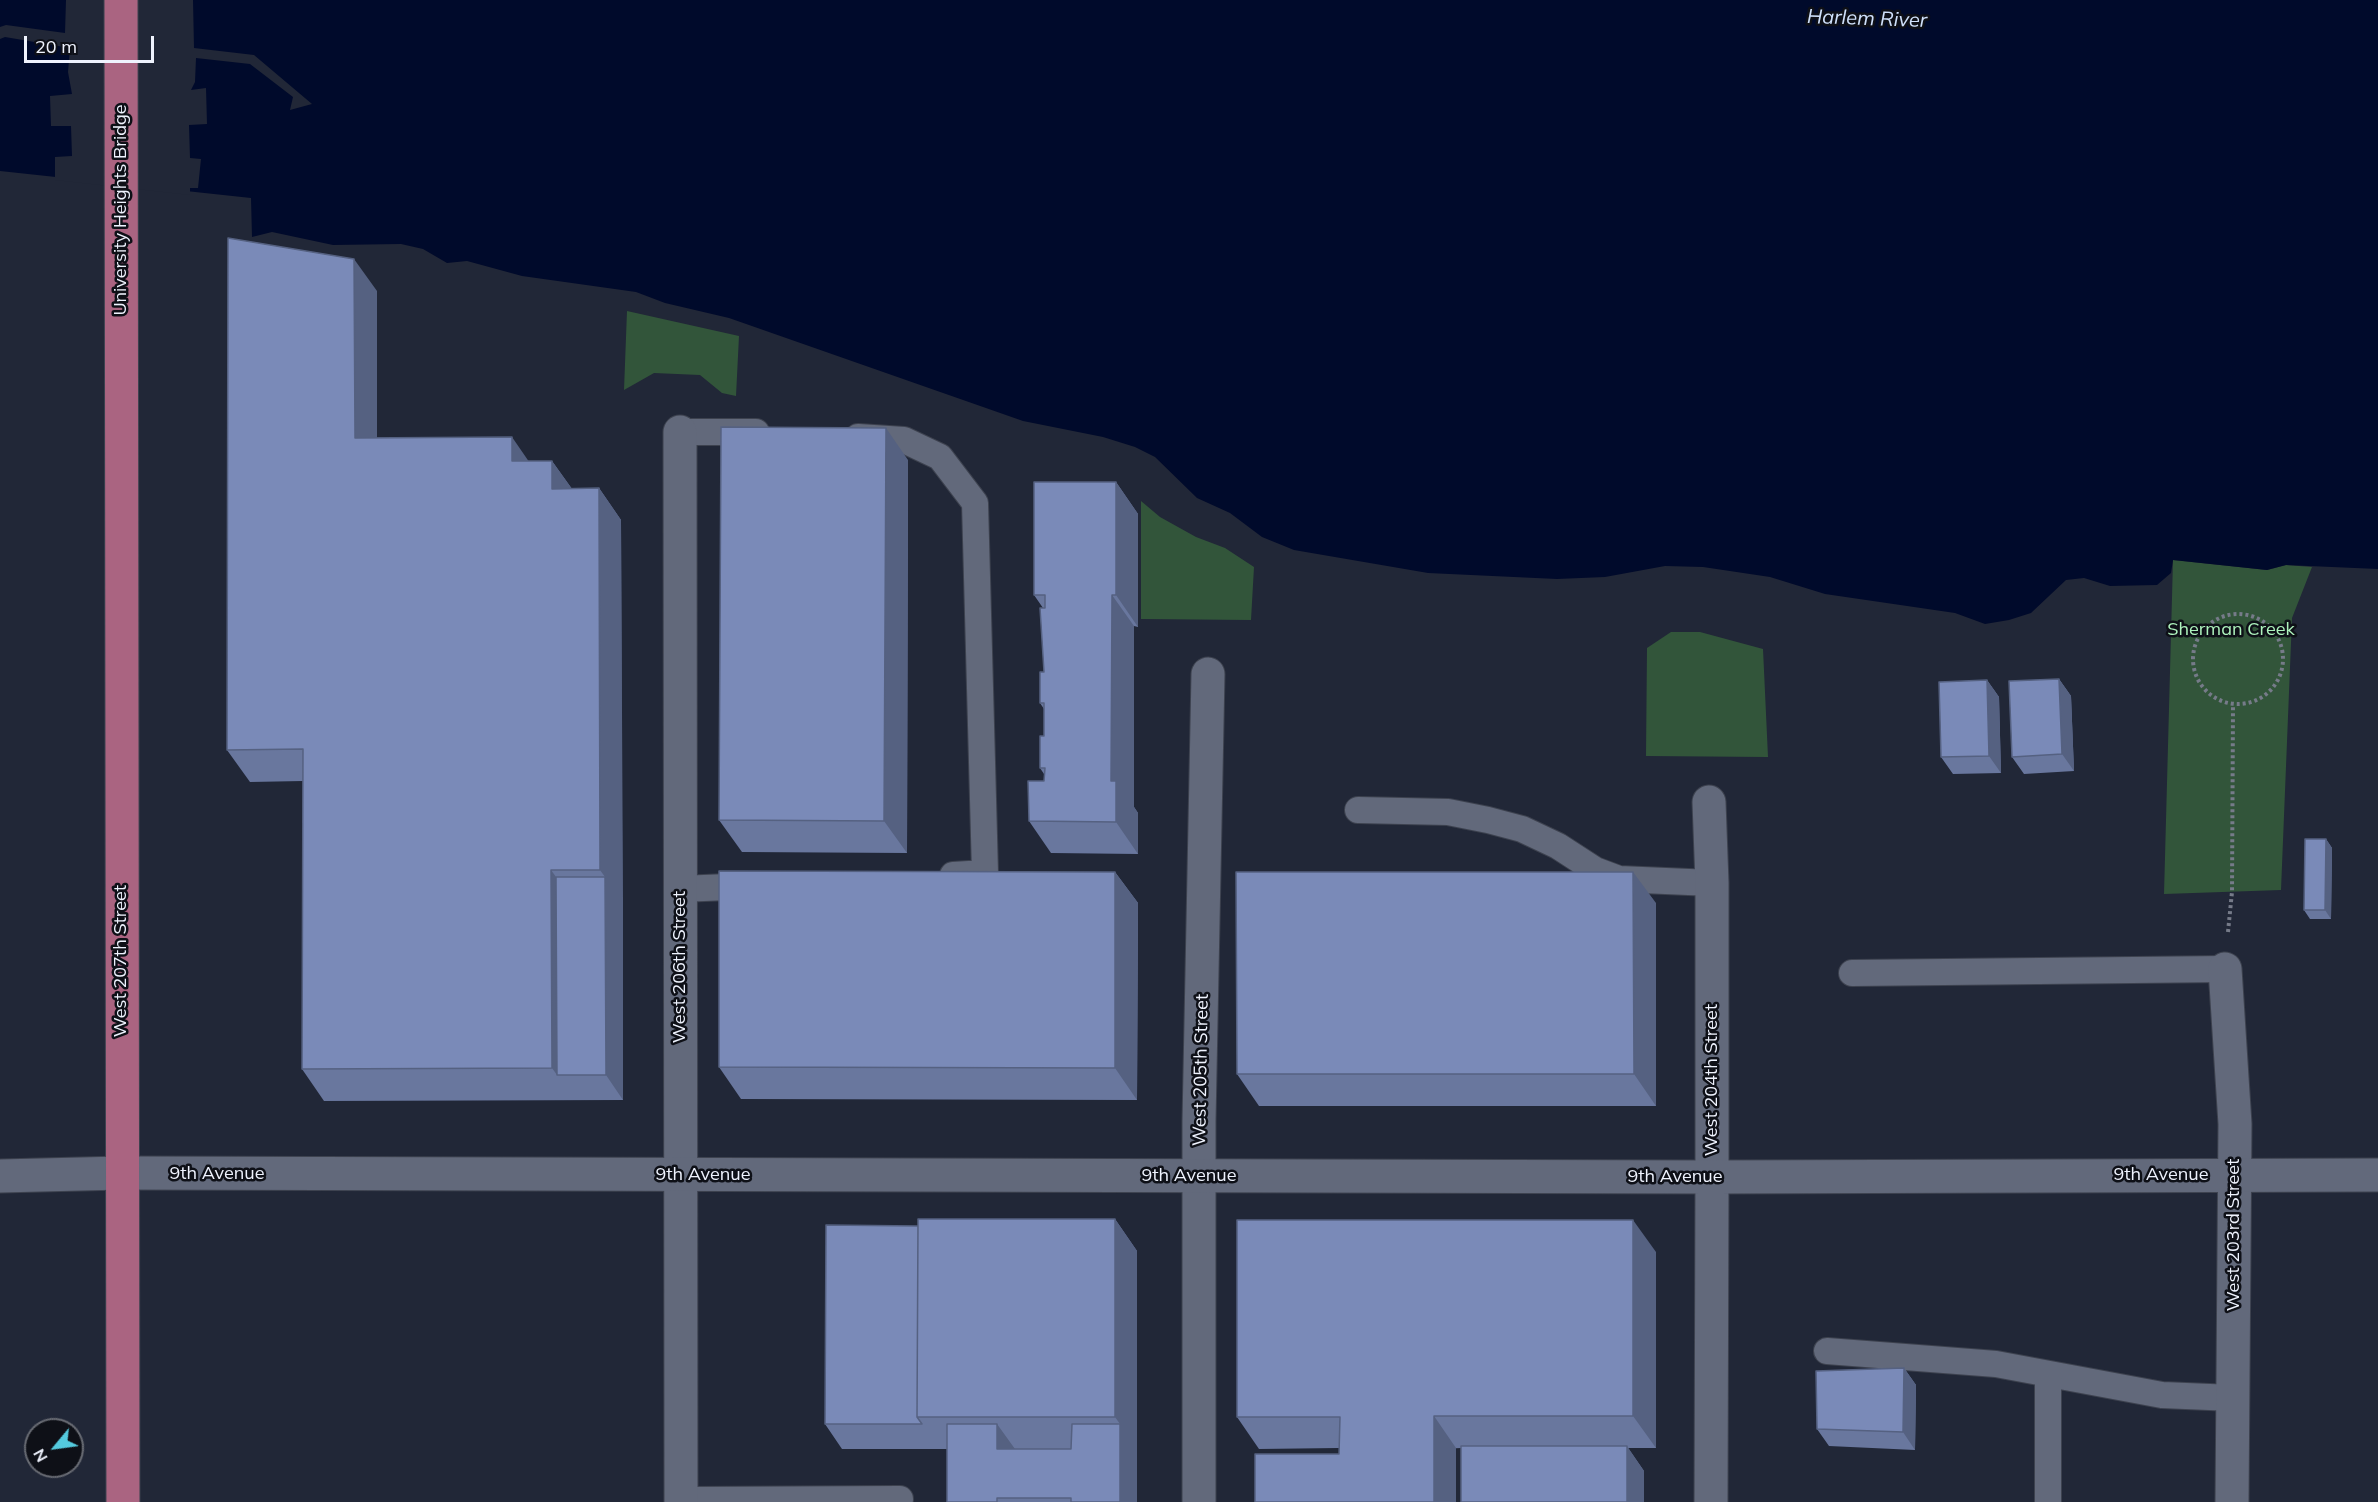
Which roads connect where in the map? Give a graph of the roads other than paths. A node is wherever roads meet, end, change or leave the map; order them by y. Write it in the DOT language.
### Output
graph roads {
  1 [pos="121,0"];
  2 [pos="121,419"];
  3 [pos="680,432"];
  4 [pos="785,432"];
  5 [pos="833,435"];
  6 [pos="1208,674"];
  7 [pos="1709,802"];
  8 [pos="1358,810"];
  9 [pos="927,876"];
  10 [pos="1712,883"];
  11 [pos="776,884"];
  12 [pos="680,889"];
  13 [pos="2225,969"];
  14 [pos="1852,973"];
  15 [pos="122,1173"];
  16 [pos="680,1174"];
  17 [pos="2235,1175"];
  18 [pos="2378,1175"];
  19 [pos="0,1176"];
  20 [pos="1199,1176"];
  21 [pos="1712,1177"];
  22 [pos="1827,1351"];
  23 [pos="2048,1375"];
  24 [pos="2233,1398"];
  25 [pos="900,1499"];
  26 [pos="681,1501"];
  27 [pos="123,1502"];
  28 [pos="1199,1502"];
  29 [pos="1711,1502"];
  30 [pos="2048,1502"];
  31 [pos="2232,1502"];
  1 -- 2 [label="main road, University Heights Bridge"];
  2 -- 15 [label="main road, West 207th Street"];
  3 -- 4 [label="lane"];
  3 -- 12 [label="street, West 206th Street"];
  5 -- 9 [label="lane"];
  6 -- 20 [label="street, West 205th Street"];
  7 -- 10 [label="street, West 204th Street"];
  8 -- 10 [label="lane"];
  10 -- 21 [label="street, West 204th Street"];
  11 -- 12 [label="lane"];
  12 -- 16 [label="street, West 206th Street"];
  13 -- 14 [label="lane"];
  13 -- 17 [label="street, West 203rd Street"];
  15 -- 16 [label="street, 9th Avenue"];
  15 -- 19 [label="street, 9th Avenue"];
  15 -- 27 [label="main road, West 207th Street"];
  16 -- 20 [label="street, 9th Avenue"];
  16 -- 26 [label="street, West 206th Street"];
  17 -- 18 [label="street, 9th Avenue"];
  17 -- 21 [label="street, 9th Avenue"];
  17 -- 24 [label="street, West 203rd Street"];
  20 -- 21 [label="street, 9th Avenue"];
  20 -- 28 [label="street, West 205th Street"];
  21 -- 29 [label="street, West 204th Street"];
  22 -- 23 [label="lane"];
  23 -- 24 [label="lane"];
  23 -- 30 [label="lane"];
  24 -- 31 [label="street, West 203rd Street"];
  25 -- 26 [label="lane"];
}
